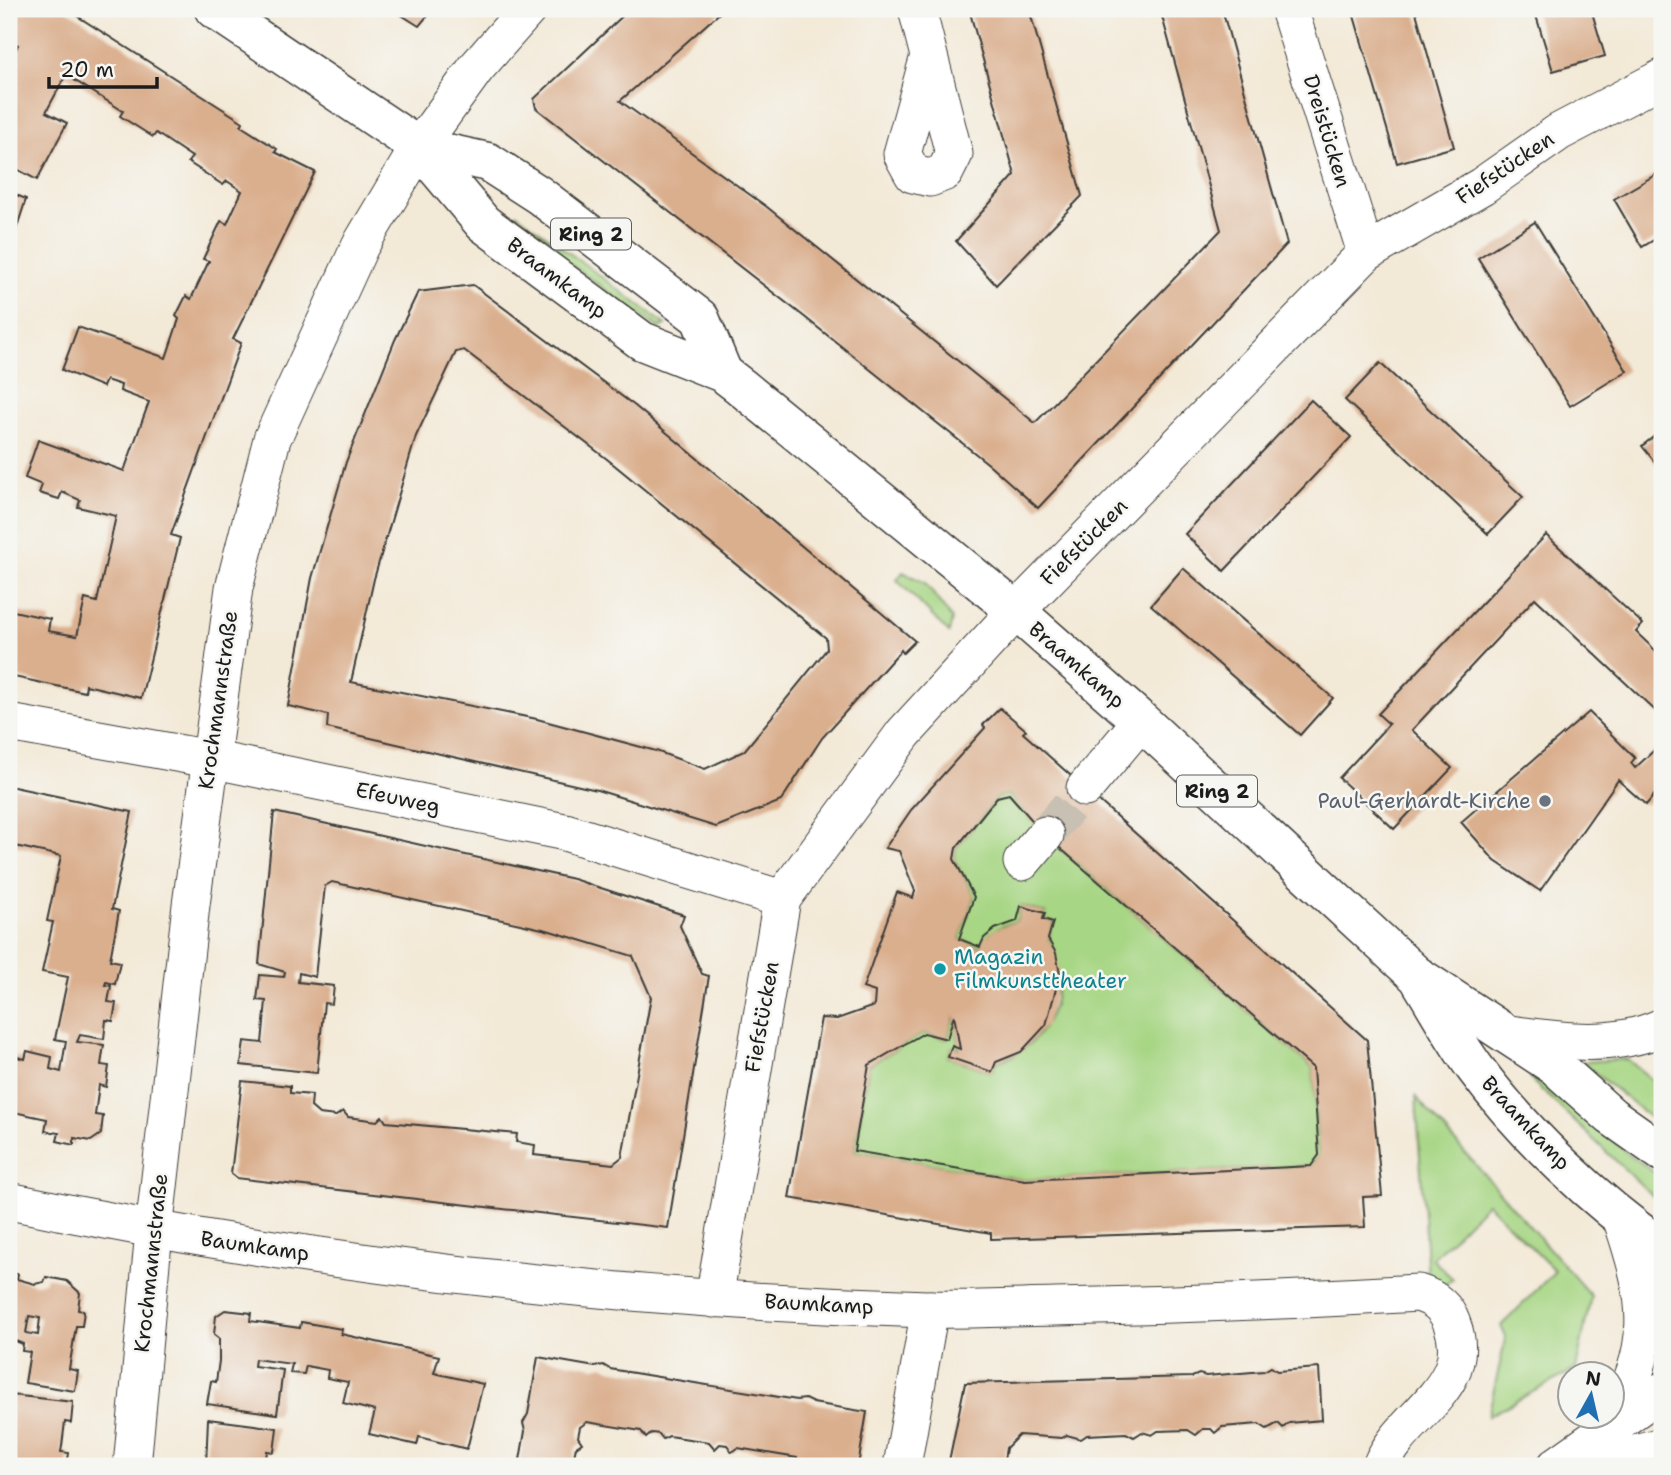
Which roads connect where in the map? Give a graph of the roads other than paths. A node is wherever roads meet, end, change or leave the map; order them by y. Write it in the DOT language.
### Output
graph roads {
  1 [pos="214,9"];
  2 [pos="528,9"];
  3 [pos="918,9"];
  4 [pos="1289,9"];
  5 [pos="929,56"];
  6 [pos="1662,78"];
  7 [pos="419,146"];
  8 [pos="1366,253"];
  9 [pos="723,373"];
  10 [pos="1016,611"];
  11 [pos="1142,722"];
  12 [pos="9,723"];
  13 [pos="210,759"];
  14 [pos="1085,788"];
  15 [pos="782,899"];
  16 [pos="1416,975"];
  17 [pos="1662,1027"];
  18 [pos="1510,1034"];
  19 [pos="1662,1152"];
  20 [pos="9,1201"];
  21 [pos="1622,1220"];
  22 [pos="154,1231"];
  23 [pos="1662,1248"];
  24 [pos="714,1299"];
  25 [pos="930,1309"];
  26 [pos="1662,1391"];
  27 [pos="1626,1397"];
  28 [pos="1626,1415"];
  29 [pos="1605,1430"];
  30 [pos="1662,1446"];
  31 [pos="132,1466"];
  32 [pos="902,1466"];
  33 [pos="1381,1466"];
  34 [pos="1556,1466"];
  35 [pos="1586,1466"];
  1 -- 7 [label="main road, Braamkamp / Ring 2"];
  2 -- 7 [label="street, Krochmannstraße"];
  3 -- 5 [label="street"];
  4 -- 8 [label="street, Dreistücken"];
  6 -- 8 [label="street, Fiefstücken"];
  7 -- 9 [label="main road, Braamkamp / Ring 2"];
  7 -- 9 [label="main road, Braamkamp / Ring 2"];
  7 -- 13 [label="street, Krochmannstraße"];
  8 -- 10 [label="street, Fiefstücken"];
  9 -- 10 [label="main road, Braamkamp / Ring 2"];
  10 -- 11 [label="main road, Braamkamp / Ring 2"];
  10 -- 15 [label="street, Fiefstücken"];
  11 -- 14 [label="street"];
  11 -- 16 [label="main road, Braamkamp / Ring 2"];
  12 -- 13 [label="street, Efeuweg"];
  13 -- 15 [label="street, Efeuweg"];
  13 -- 22 [label="street, Krochmannstraße"];
  15 -- 24 [label="street, Fiefstücken"];
  16 -- 18 [label="main road, Braamkamp / Ring 2"];
  16 -- 21 [label="main road, Braamkamp / Ring 2"];
  17 -- 18 [label="street"];
  18 -- 19 [label="main road, Braamkamp / Ring 2"];
  20 -- 22 [label="street, Baumkamp"];
  21 -- 23 [label="main road, Braamkamp / Ring 2"];
  21 -- 27 [label="street"];
  22 -- 24 [label="street, Baumkamp"];
  22 -- 31 [label="street, Krochmannstraße"];
  24 -- 25 [label="street, Baumkamp"];
  25 -- 32 [label="street"];
  25 -- 33 [label="street, Baumkamp"];
  26 -- 28 [label="street"];
  29 -- 34 [label="street"];
  30 -- 35 [label="street"];
}
